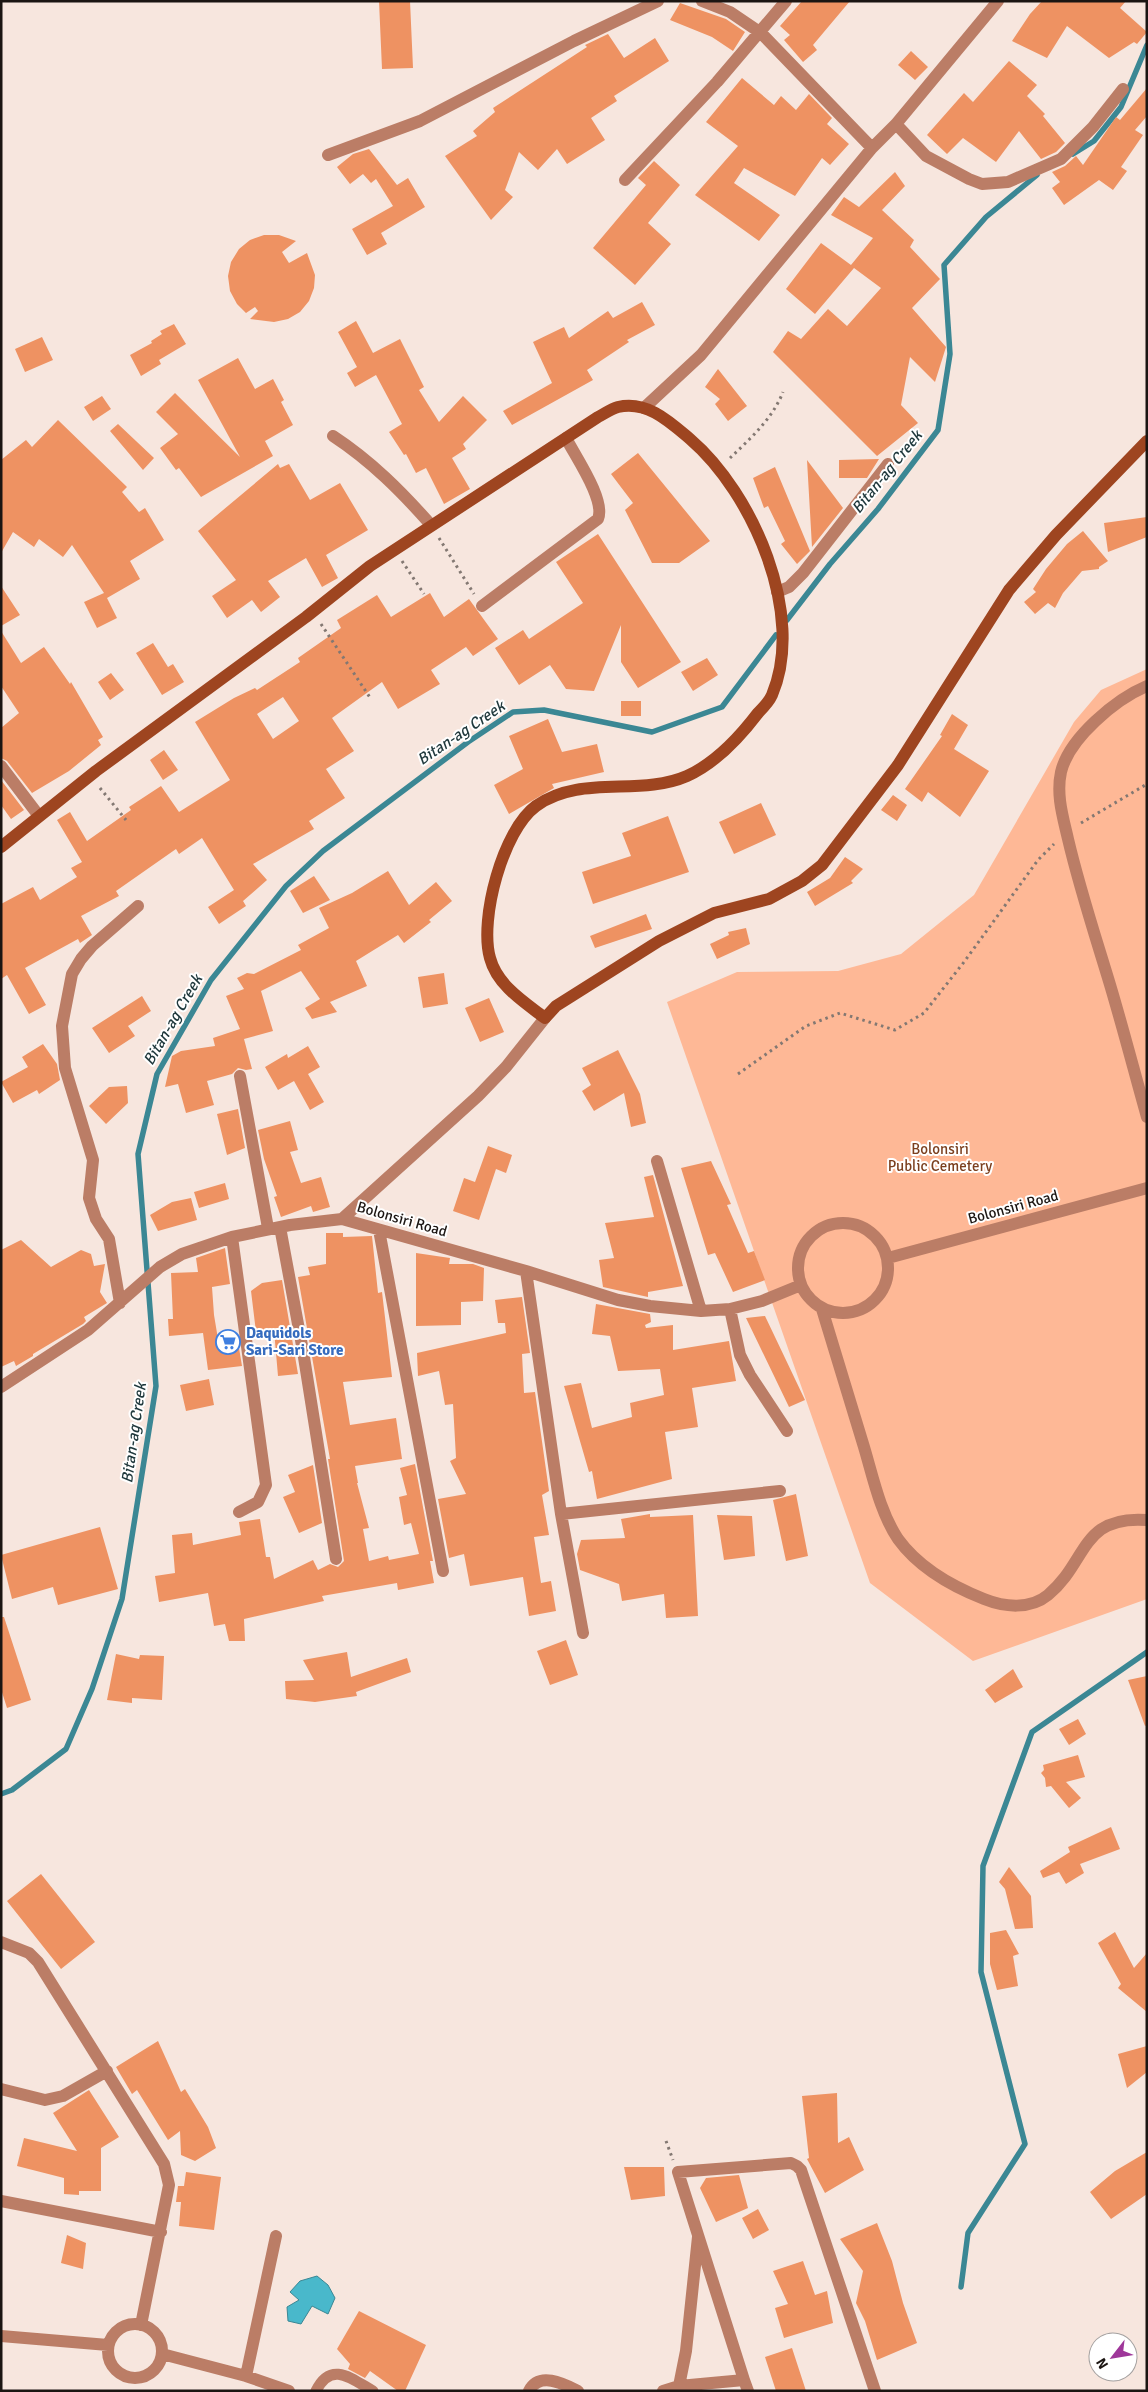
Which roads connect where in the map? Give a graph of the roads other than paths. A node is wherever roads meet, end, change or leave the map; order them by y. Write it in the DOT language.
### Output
graph roads {
  1 [pos="658,1"];
  2 [pos="702,1"];
  3 [pos="786,1"];
  4 [pos="998,1"];
  5 [pos="761,32"];
  6 [pos="1123,89"];
  7 [pos="896,124"];
  8 [pos="872,148"];
  9 [pos="328,155"];
  10 [pos="625,180"];
  11 [pos="644,408"];
  12 [pos="333,436"];
  13 [pos="566,438"];
  14 [pos="1147,441"];
  15 [pos="888,464"];
  16 [pos="431,525"];
  17 [pos="777,592"];
  18 [pos="482,606"];
  19 [pos="1147,686"];
  20 [pos="1,766"];
  21 [pos="39,816"];
  22 [pos="1,847"];
  23 [pos="138,906"];
  24 [pos="545,1018"];
  25 [pos="240,1076"];
  26 [pos="1147,1117"];
  27 [pos="657,1161"];
  28 [pos="1147,1188"];
  29 [pos="342,1219"];
  30 [pos="274,1228"];
  31 [pos="379,1230"];
  32 [pos="232,1236"];
  33 [pos="888,1258"];
  34 [pos="526,1271"];
  35 [pos="801,1285"];
  36 [pos="120,1303"];
  37 [pos="730,1309"];
  38 [pos="822,1309"];
  39 [pos="701,1311"];
  40 [pos="1,1387"];
  41 [pos="787,1431"];
  42 [pos="780,1491"];
  43 [pos="239,1512"];
  44 [pos="561,1514"];
  45 [pos="1147,1520"];
  46 [pos="336,1559"];
  47 [pos="444,1571"];
  48 [pos="583,1633"];
  49 [pos="1,1942"];
  50 [pos="107,2071"];
  51 [pos="1,2090"];
  52 [pos="1,2201"];
  53 [pos="161,2232"];
  54 [pos="698,2232"];
  55 [pos="276,2236"];
  56 [pos="141,2325"];
  57 [pos="1,2336"];
  58 [pos="108,2345"];
  59 [pos="162,2354"];
  60 [pos="246,2376"];
  61 [pos="131,2385"];
  62 [pos="679,2386"];
  63 [pos="746,2386"];
  64 [pos="289,2391"];
  65 [pos="316,2391"];
  66 [pos="374,2391"];
  67 [pos="529,2391"];
  68 [pos="578,2391"];
  69 [pos="662,2391"];
  70 [pos="875,2391"];
  1 -- 9 [label="street"];
  2 -- 5 [label="street"];
  3 -- 5 [label="street"];
  4 -- 7 [label="street"];
  5 -- 8 [label="street"];
  5 -- 10 [label="street"];
  6 -- 7 [label="street"];
  7 -- 8 [label="street"];
  8 -- 11 [label="street"];
  11 -- 13 [label="main road"];
  11 -- 17 [label="main road"];
  12 -- 16 [label="street"];
  13 -- 16 [label="main road"];
  13 -- 18 [label="street"];
  14 -- 24 [label="main road"];
  15 -- 17 [label="street"];
  16 -- 21 [label="main road"];
  17 -- 24 [label="main road"];
  19 -- 26 [label="street"];
  20 -- 21 [label="street"];
  21 -- 22 [label="main road"];
  23 -- 36 [label="street"];
  24 -- 29 [label="street"];
  25 -- 30 [label="street"];
  27 -- 39 [label="street"];
  28 -- 33 [label="street, Bolonsiri Road"];
  29 -- 30 [label="street, Bolonsiri Road"];
  29 -- 31 [label="street, Bolonsiri Road"];
  30 -- 32 [label="street, Bolonsiri Road"];
  30 -- 46 [label="street"];
  31 -- 34 [label="street, Bolonsiri Road"];
  31 -- 47 [label="street"];
  32 -- 36 [label="street, Bolonsiri Road"];
  32 -- 43 [label="street"];
  33 -- 35 [label="street"];
  33 -- 38 [label="street"];
  34 -- 39 [label="street, Bolonsiri Road"];
  34 -- 44 [label="street"];
  35 -- 37 [label="street, Bolonsiri Road"];
  35 -- 38 [label="street"];
  36 -- 40 [label="street, Bolonsiri Road"];
  37 -- 39 [label="street, Bolonsiri Road"];
  37 -- 41 [label="street"];
  38 -- 45 [label="street"];
  42 -- 44 [label="street"];
  44 -- 48 [label="street"];
  49 -- 50 [label="street"];
  50 -- 51 [label="street"];
  50 -- 53 [label="street"];
  52 -- 53 [label="street"];
  53 -- 56 [label="street"];
  54 -- 62 [label="street"];
  54 -- 63 [label="street"];
  54 -- 70 [label="street"];
  55 -- 60 [label="street"];
  56 -- 58 [label="street"];
  56 -- 59 [label="street"];
  57 -- 58 [label="street"];
  58 -- 61 [label="street"];
  59 -- 60 [label="street"];
  59 -- 61 [label="street"];
  60 -- 64 [label="street"];
  62 -- 63 [label="street"];
  62 -- 69 [label="street"];
  65 -- 66 [label="lane"];
  67 -- 68 [label="street"];
}
